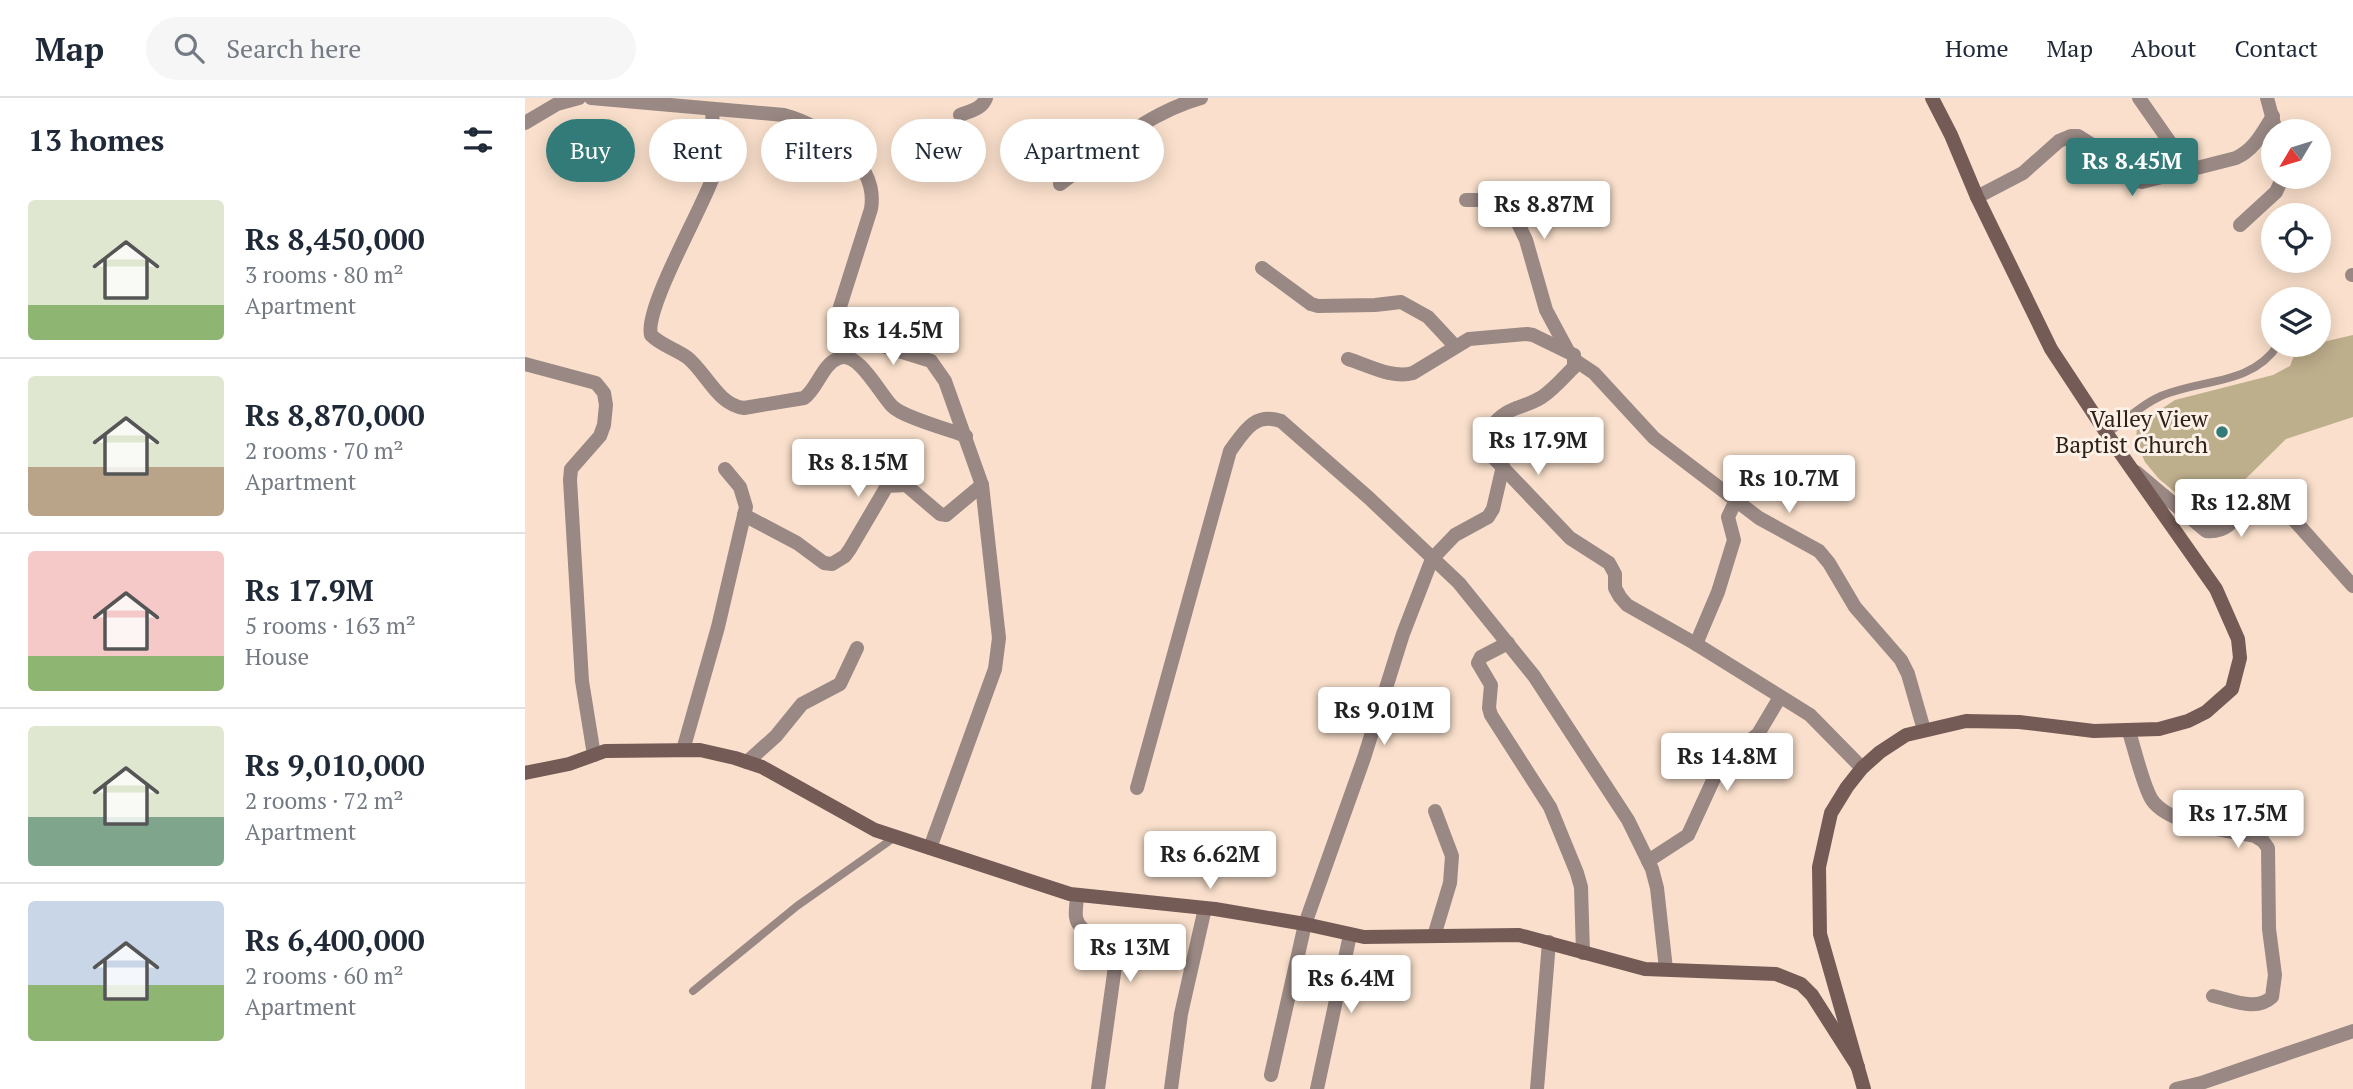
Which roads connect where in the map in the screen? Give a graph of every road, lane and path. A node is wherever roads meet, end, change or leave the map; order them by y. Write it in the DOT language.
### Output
graph roads {
  1 [pos="579,98"];
  2 [pos="591,98"];
  3 [pos="986,98"];
  4 [pos="1201,98"];
  5 [pos="1932,98"];
  6 [pos="2139,98"];
  7 [pos="2267,98"];
  8 [pos="712,108"];
  9 [pos="960,115"];
  10 [pos="2273,116"];
  11 [pos="2274,119"];
  12 [pos="525,123"];
  13 [pos="2189,171"];
  14 [pos="1060,184"];
  15 [pos="2277,189"];
  16 [pos="1977,197"];
  17 [pos="1466,200"];
  18 [pos="2240,225"];
  19 [pos="1262,268"];
  20 [pos="1455,346"];
  21 [pos="1572,356"];
  22 [pos="2271,357"];
  23 [pos="1348,359"];
  24 [pos="525,365"];
  25 [pos="2107,434"];
  26 [pos="966,436"];
  27 [pos="1503,466"];
  28 [pos="725,469"];
  29 [pos="2133,469"];
  30 [pos="982,485"];
  31 [pos="1736,500"];
  32 [pos="744,514"];
  33 [pos="1432,559"];
  34 [pos="2353,586"];
  35 [pos="1508,643"];
  36 [pos="1696,644"];
  37 [pos="857,648"];
  38 [pos="1780,697"];
  39 [pos="1924,730"];
  40 [pos="2129,732"];
  41 [pos="683,750"];
  42 [pos="594,755"];
  43 [pos="747,762"];
  44 [pos="1862,768"];
  45 [pos="525,773"];
  46 [pos="1137,788"];
  47 [pos="1435,811"];
  48 [pos="895,837"];
  49 [pos="930,848"];
  50 [pos="1648,861"];
  51 [pos="1077,895"];
  52 [pos="1205,908"];
  53 [pos="1305,924"];
  54 [pos="1350,934"];
  55 [pos="1434,936"];
  56 [pos="1549,942"];
  57 [pos="1583,953"];
  58 [pos="1666,969"];
  59 [pos="693,991"];
  60 [pos="2213,996"];
  61 [pos="2353,1031"];
  62 [pos="1858,1067"];
  63 [pos="1271,1076"];
  64 [pos="1098,1089"];
  65 [pos="1171,1089"];
  66 [pos="1317,1089"];
  67 [pos="1537,1089"];
  68 [pos="1864,1089"];
  69 [pos="2176,1089"];
  1 -- 12 [label="street"];
  2 -- 8 [label="street"];
  3 -- 9 [label="street"];
  4 -- 14 [label="street"];
  5 -- 16 [label="street"];
  6 -- 13 [label="street"];
  7 -- 10 [label="street"];
  8 -- 26 [label="street"];
  8 -- 26 [label="street"];
  10 -- 11 [label="street"];
  10 -- 13 [label="street"];
  13 -- 16 [label="street"];
  15 -- 18 [label="street"];
  16 -- 25 [label="street"];
  17 -- 21 [label="street"];
  19 -- 20 [label="street"];
  20 -- 21 [label="street"];
  20 -- 23 [label="street"];
  21 -- 27 [label="street"];
  21 -- 31 [label="street"];
  22 -- 25 [label="lane"];
  24 -- 42 [label="street"];
  25 -- 29 [label="street"];
  26 -- 30 [label="street"];
  27 -- 33 [label="street"];
  27 -- 36 [label="street"];
  28 -- 32 [label="street"];
  29 -- 34 [label="street"];
  29 -- 40 [label="street"];
  30 -- 32 [label="street"];
  30 -- 49 [label="street"];
  31 -- 36 [label="street"];
  31 -- 39 [label="street"];
  32 -- 41 [label="street"];
  33 -- 35 [label="street"];
  33 -- 46 [label="street"];
  33 -- 53 [label="street"];
  35 -- 50 [label="street"];
  35 -- 57 [label="street"];
  36 -- 38 [label="street"];
  37 -- 43 [label="street"];
  38 -- 44 [label="street"];
  38 -- 50 [label="street"];
  39 -- 40 [label="street"];
  39 -- 44 [label="street"];
  40 -- 60 [label="street"];
  41 -- 42 [label="street"];
  41 -- 43 [label="street"];
  42 -- 45 [label="street"];
  43 -- 48 [label="street"];
  44 -- 62 [label="street"];
  47 -- 55 [label="street"];
  48 -- 49 [label="street"];
  48 -- 59 [label="lane"];
  49 -- 51 [label="street"];
  50 -- 58 [label="street"];
  51 -- 52 [label="street"];
  51 -- 64 [label="street"];
  52 -- 53 [label="street"];
  52 -- 65 [label="street"];
  53 -- 54 [label="street"];
  53 -- 63 [label="street"];
  54 -- 55 [label="street"];
  54 -- 66 [label="street"];
  55 -- 56 [label="street"];
  56 -- 57 [label="street"];
  56 -- 67 [label="street"];
  57 -- 58 [label="street"];
  58 -- 62 [label="street"];
  61 -- 69 [label="street"];
  62 -- 68 [label="street"];
}
